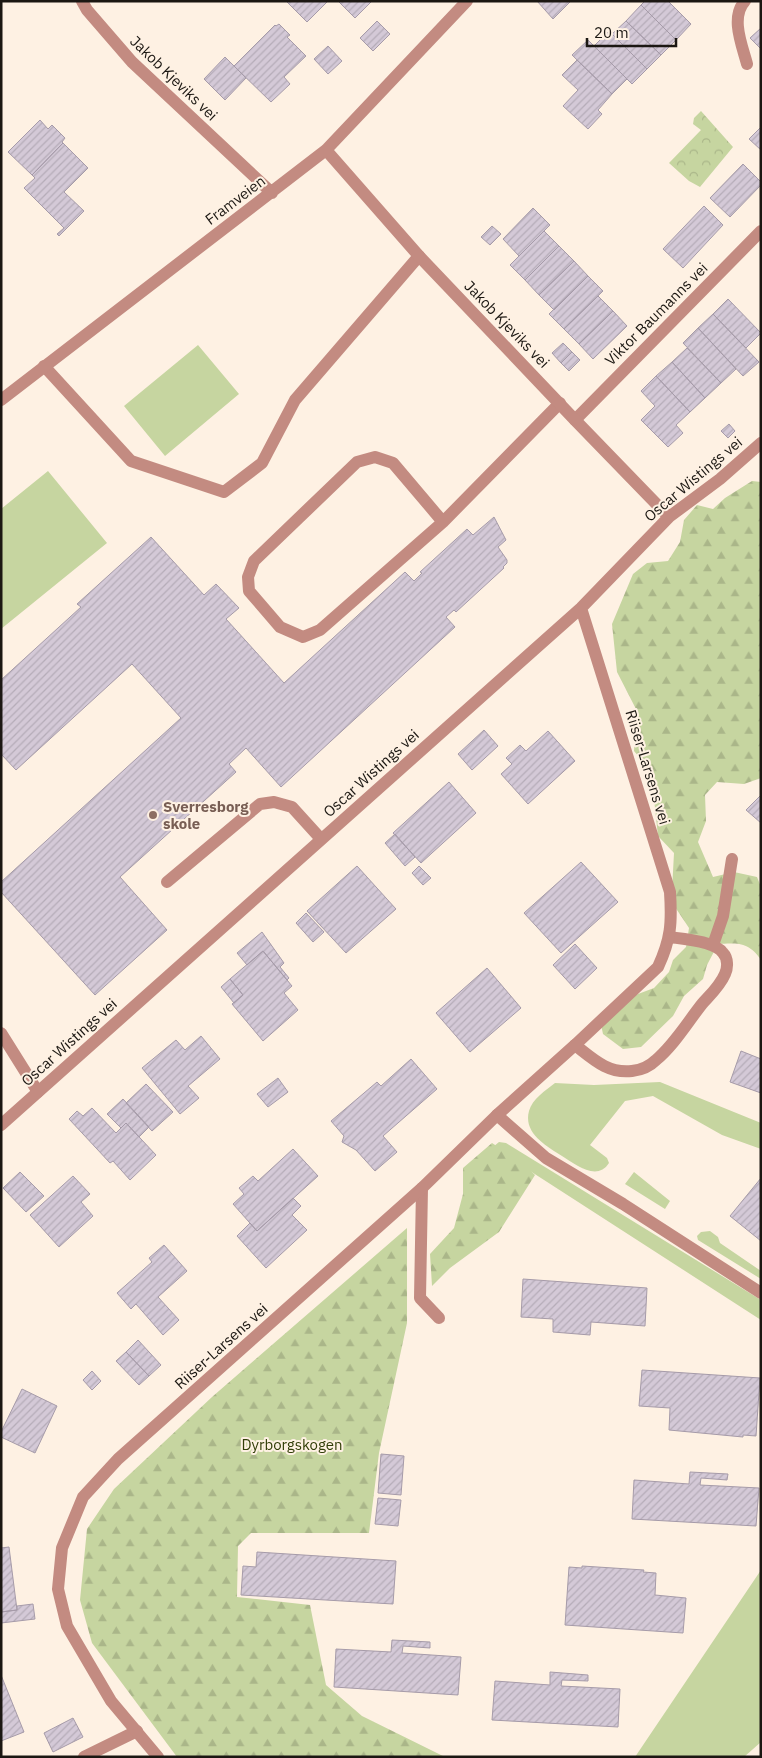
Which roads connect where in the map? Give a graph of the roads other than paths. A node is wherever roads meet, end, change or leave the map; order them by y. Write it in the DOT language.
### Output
graph roads {
  1 [pos="82,1"];
  2 [pos="467,1"];
  3 [pos="745,1"];
  4 [pos="747,64"];
  5 [pos="326,150"];
  6 [pos="272,193"];
  7 [pos="761,231"];
  8 [pos="419,256"];
  9 [pos="44,366"];
  10 [pos="1,400"];
  11 [pos="560,403"];
  12 [pos="575,420"];
  13 [pos="761,443"];
  14 [pos="669,517"];
  15 [pos="443,522"];
  16 [pos="580,608"];
  17 [pos="321,839"];
  18 [pos="732,859"];
  19 [pos="167,882"];
  20 [pos="669,937"];
  21 [pos="714,945"];
  22 [pos="1,1033"];
  23 [pos="575,1045"];
  24 [pos="38,1092"];
  25 [pos="497,1115"];
  26 [pos="1,1125"];
  27 [pos="422,1188"];
  28 [pos="761,1293"];
  29 [pos="439,1318"];
  30 [pos="136,1731"];
  31 [pos="84,1757"];
  32 [pos="158,1757"];
  1 -- 6 [label="street, Jakob Kjeviks vei"];
  2 -- 5 [label="street, Framveien"];
  3 -- 4 [label="street"];
  5 -- 6 [label="street, Framveien"];
  5 -- 8 [label="street, Jakob Kjeviks vei"];
  6 -- 9 [label="street, Framveien"];
  7 -- 12 [label="street, Viktor Baumanns vei"];
  8 -- 9 [label="street"];
  8 -- 11 [label="street, Jakob Kjeviks vei"];
  9 -- 10 [label="street, Framveien"];
  11 -- 12 [label="street, Jakob Kjeviks vei"];
  11 -- 15 [label="street"];
  12 -- 14 [label="street, Jakob Kjeviks vei"];
  13 -- 14 [label="street, Oscar Wistings vei"];
  14 -- 16 [label="street, Oscar Wistings vei"];
  15 -- 15 [label="street"];
  16 -- 17 [label="street, Oscar Wistings vei"];
  16 -- 20 [label="street, Riiser-Larsens vei"];
  17 -- 19 [label="street"];
  17 -- 24 [label="street, Oscar Wistings vei"];
  18 -- 21 [label="street"];
  20 -- 21 [label="street"];
  20 -- 23 [label="street, Riiser-Larsens vei"];
  21 -- 23 [label="street"];
  22 -- 24 [label="street"];
  23 -- 25 [label="street, Riiser-Larsens vei"];
  24 -- 26 [label="street, Oscar Wistings vei"];
  25 -- 27 [label="street, Riiser-Larsens vei"];
  25 -- 28 [label="street"];
  27 -- 29 [label="street"];
  27 -- 30 [label="street, Riiser-Larsens vei"];
  30 -- 31 [label="street"];
  30 -- 32 [label="street, Riiser-Larsens vei"];
}
